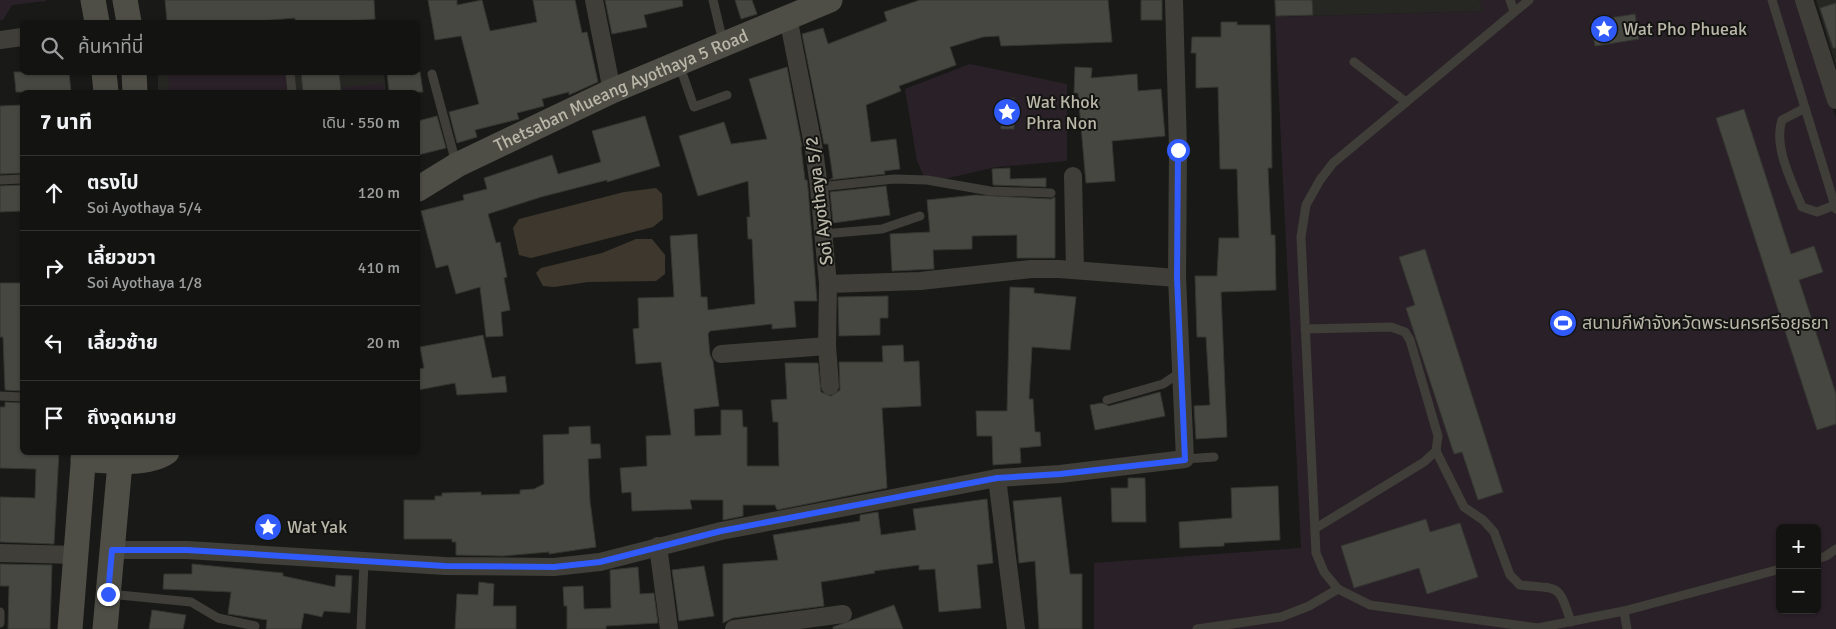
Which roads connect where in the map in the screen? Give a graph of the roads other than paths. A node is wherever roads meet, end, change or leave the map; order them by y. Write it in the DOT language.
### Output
graph roads {
  1 [pos="94,0"];
  2 [pos="125,0"];
  3 [pos="594,0"];
  4 [pos="713,0"];
  5 [pos="830,0"];
  6 [pos="1174,0"];
  7 [pos="1510,0"];
  8 [pos="1529,0"];
  9 [pos="1772,0"];
  10 [pos="1804,0"];
  11 [pos="1514,11"];
  12 [pos="788,17"];
  13 [pos="98,20"];
  14 [pos="129,20"];
  15 [pos="20,37"];
  16 [pos="0,40"];
  17 [pos="724,44"];
  18 [pos="1354,62"];
  19 [pos="679,64"];
  20 [pos="432,74"];
  21 [pos="104,75"];
  22 [pos="134,75"];
  23 [pos="290,75"];
  24 [pos="106,90"];
  25 [pos="135,90"];
  26 [pos="292,90"];
  27 [pos="612,91"];
  28 [pos="727,95"];
  29 [pos="1836,100"];
  30 [pos="1406,102"];
  31 [pos="1805,108"];
  32 [pos="457,165"];
  33 [pos="1073,176"];
  34 [pos="20,179"];
  35 [pos="0,180"];
  36 [pos="819,187"];
  37 [pos="420,188"];
  38 [pos="1051,193"];
  39 [pos="1835,207"];
  40 [pos="920,216"];
  41 [pos="823,234"];
  42 [pos="1075,270"];
  43 [pos="1177,278"];
  44 [pos="828,284"];
  45 [pos="1305,329"];
  46 [pos="827,346"];
  47 [pos="721,354"];
  48 [pos="1181,372"];
  49 [pos="830,386"];
  50 [pos="0,396"];
  51 [pos="20,397"];
  52 [pos="1107,400"];
  53 [pos="1436,451"];
  54 [pos="164,455"];
  55 [pos="84,456"];
  56 [pos="120,457"];
  57 [pos="1214,457"];
  58 [pos="1185,460"];
  59 [pos="997,478"];
  60 [pos="1316,528"];
  61 [pos="658,546"];
  62 [pos="1836,549"];
  63 [pos="112,550"];
  64 [pos="0,553"];
  65 [pos="76,555"];
  66 [pos="1821,557"];
  67 [pos="364,563"];
  68 [pos="1776,570"];
  69 [pos="1338,589"];
  70 [pos="108,594"];
  71 [pos="1624,611"];
  72 [pos="0,612"];
  73 [pos="843,614"];
  74 [pos="1571,622"];
  75 [pos="0,623"];
  76 [pos="255,626"];
  77 [pos="1538,628"];
  78 [pos="70,629"];
  79 [pos="106,629"];
  80 [pos="361,629"];
  81 [pos="669,629"];
  82 [pos="734,629"];
  83 [pos="1016,629"];
  84 [pos="1197,629"];
  85 [pos="1627,629"];
  1 -- 13 [label="street"];
  2 -- 14 [label="street"];
  3 -- 27 [label="street"];
  4 -- 17 [label="lane"];
  5 -- 12 [label="street, Thetsaban Mueang Ayothaya 5 Road"];
  6 -- 43 [label="street"];
  7 -- 11 [label="lane"];
  8 -- 11 [label="lane"];
  9 -- 31 [label="lane"];
  10 -- 29 [label="street"];
  11 -- 30 [label="lane"];
  12 -- 17 [label="street, Thetsaban Mueang Ayothaya 5 Road"];
  12 -- 36 [label="street, Soi Ayothaya 5/2"];
  15 -- 16 [label="street"];
  17 -- 19 [label="street, Thetsaban Mueang Ayothaya 5 Road"];
  18 -- 30 [label="lane"];
  19 -- 27 [label="street, Thetsaban Mueang Ayothaya 5 Road"];
  19 -- 28 [label="lane"];
  20 -- 32 [label="lane"];
  21 -- 24 [label="street"];
  22 -- 25 [label="street"];
  23 -- 26 [label="lane"];
  27 -- 32 [label="street, Thetsaban Mueang Ayothaya 5 Road"];
  30 -- 45 [label="lane"];
  31 -- 39 [label="lane"];
  31 -- 39 [label="lane"];
  32 -- 37 [label="street, Thetsaban Mueang Ayothaya 5 Road"];
  33 -- 42 [label="street"];
  34 -- 35 [label="lane"];
  36 -- 38 [label="lane"];
  36 -- 41 [label="street, Soi Ayothaya 5/2"];
  40 -- 41 [label="lane"];
  41 -- 44 [label="street, Soi Ayothaya 5/2"];
  42 -- 43 [label="street"];
  42 -- 44 [label="street"];
  43 -- 48 [label="street"];
  44 -- 46 [label="street, Soi Ayothaya 5/2"];
  45 -- 53 [label="lane"];
  45 -- 60 [label="lane"];
  46 -- 47 [label="street"];
  46 -- 49 [label="street, Soi Ayothaya 5/2"];
  48 -- 52 [label="lane"];
  48 -- 58 [label="street"];
  50 -- 51 [label="lane"];
  53 -- 60 [label="lane"];
  53 -- 74 [label="lane"];
  54 -- 56 [label="street"];
  55 -- 56 [label="street"];
  55 -- 65 [label="street"];
  56 -- 63 [label="street"];
  57 -- 58 [label="lane"];
  58 -- 59 [label="street"];
  59 -- 61 [label="street"];
  59 -- 83 [label="street"];
  60 -- 69 [label="lane"];
  61 -- 67 [label="street"];
  61 -- 81 [label="street"];
  62 -- 66 [label="lane"];
  63 -- 67 [label="street"];
  63 -- 70 [label="street"];
  64 -- 65 [label="street"];
  65 -- 78 [label="street"];
  67 -- 80 [label="lane"];
  68 -- 71 [label="lane"];
  69 -- 77 [label="lane"];
  69 -- 84 [label="lane"];
  70 -- 76 [label="lane"];
  70 -- 79 [label="street"];
  71 -- 74 [label="lane"];
  71 -- 85 [label="lane"];
  72 -- 75 [label="lane"];
  73 -- 82 [label="street"];
  74 -- 77 [label="lane"];
}
